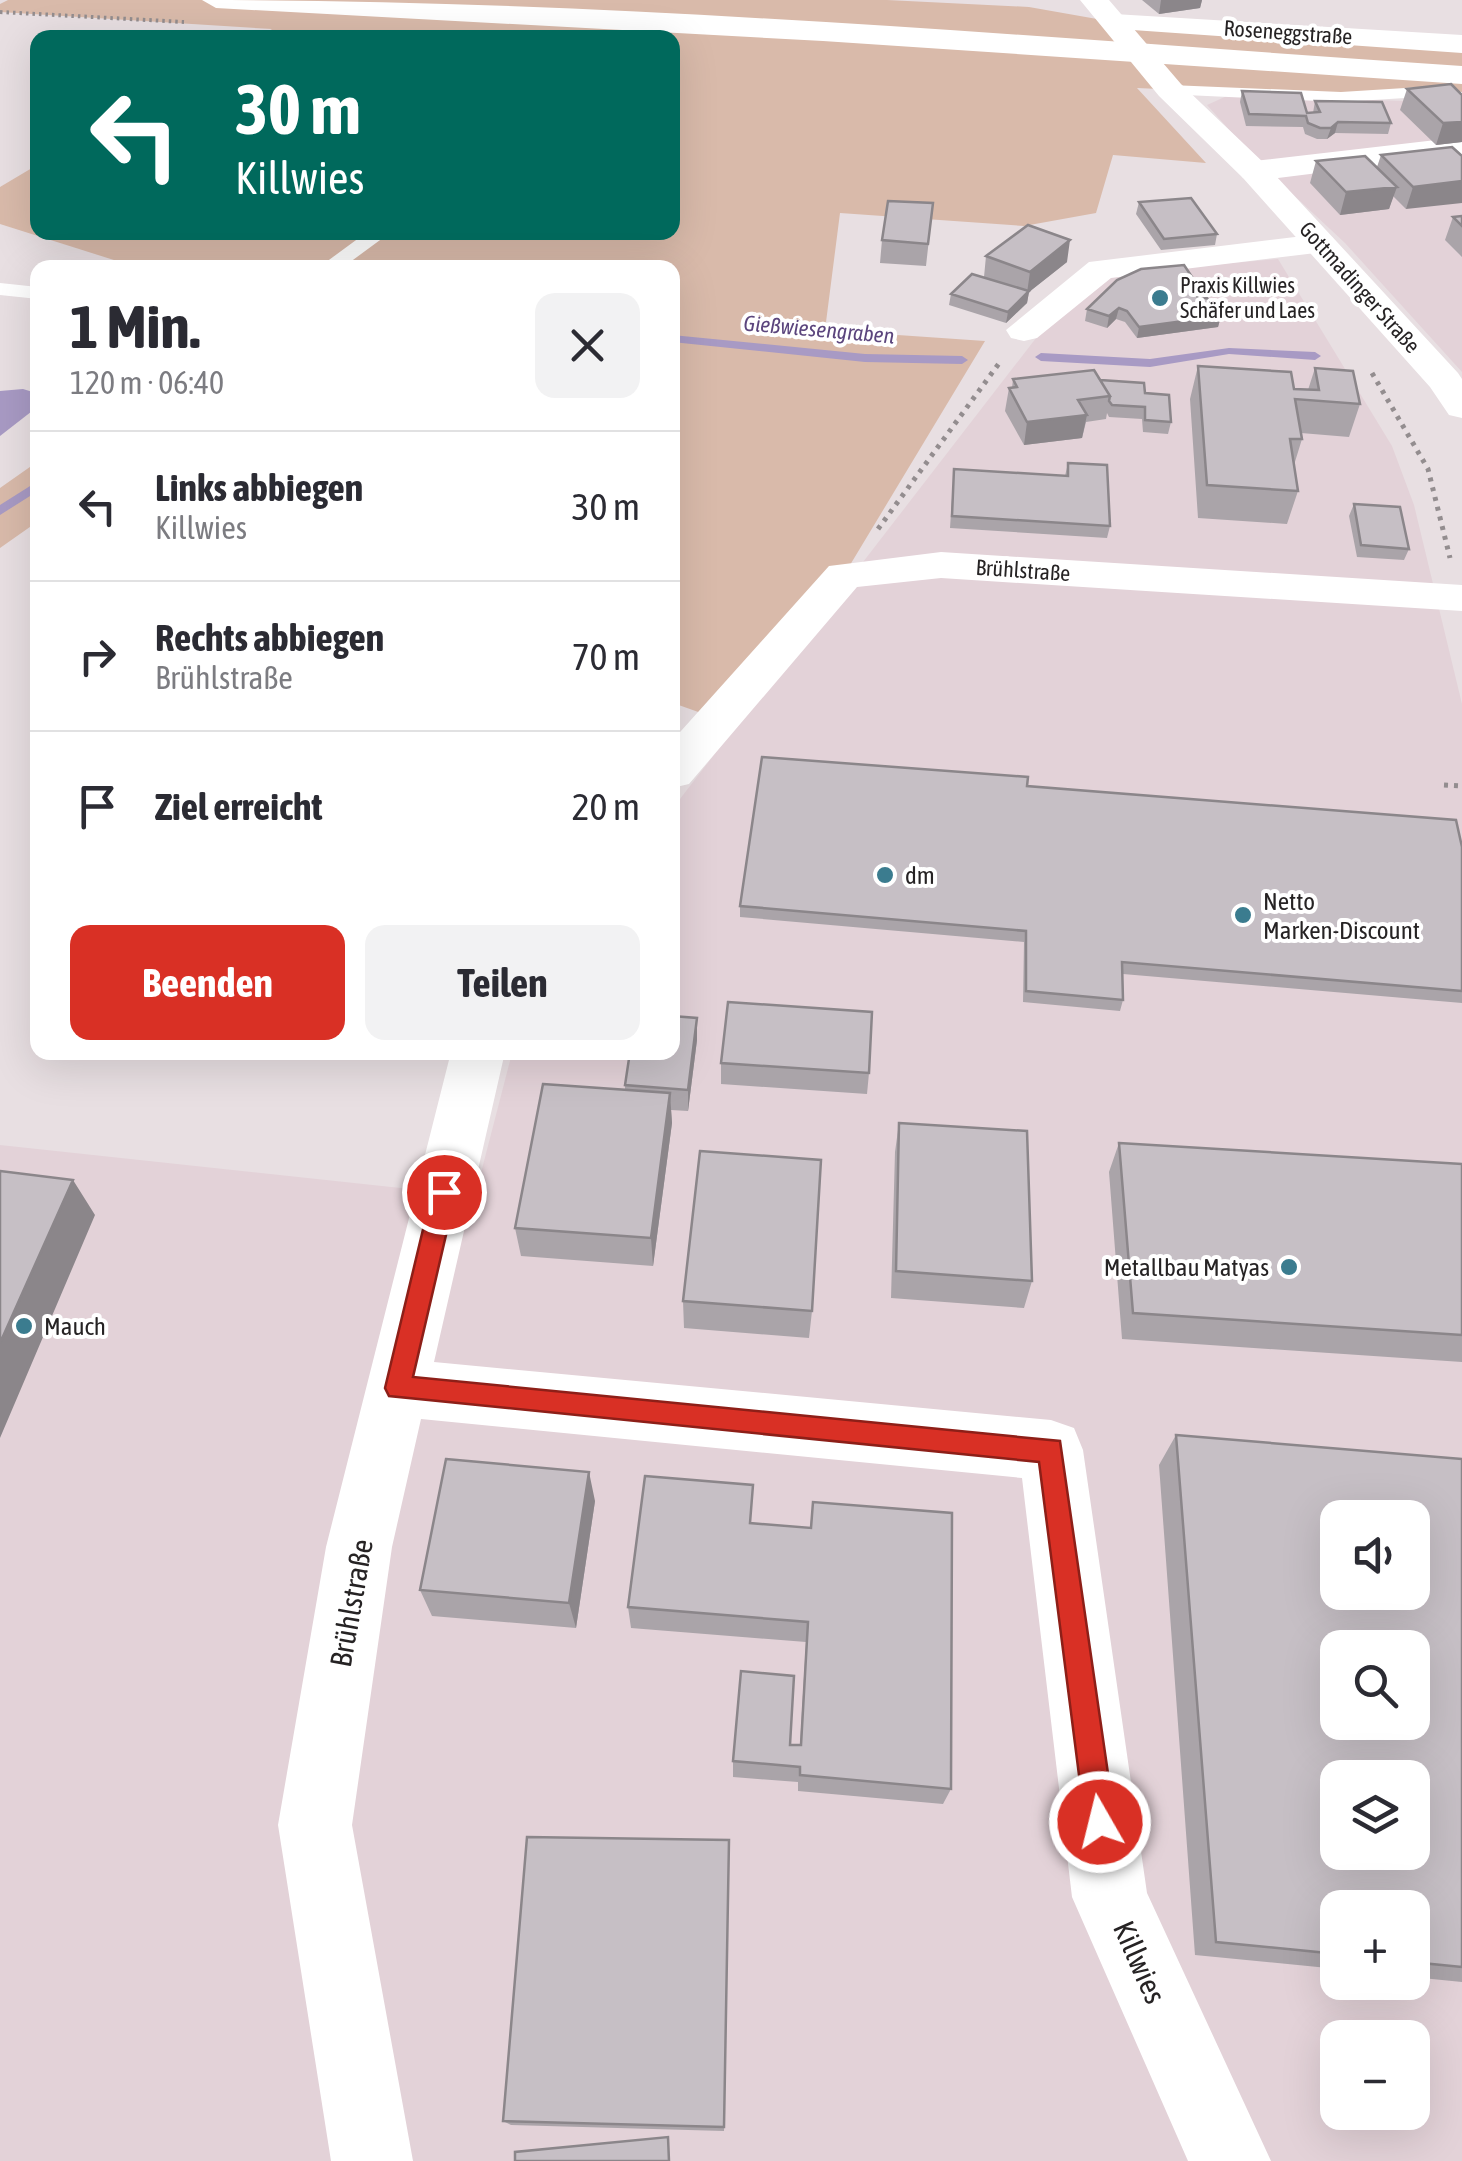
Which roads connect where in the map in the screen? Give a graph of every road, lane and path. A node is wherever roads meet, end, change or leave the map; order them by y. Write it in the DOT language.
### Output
graph roads {
  1 [pos="216,0"];
  2 [pos="1104,11"];
  3 [pos="1462,44"];
  4 [pos="1462,75"];
  5 [pos="1170,90"];
  6 [pos="1462,97"];
  7 [pos="1462,146"];
  8 [pos="1254,170"];
  9 [pos="369,240"];
  10 [pos="1320,244"];
  11 [pos="340,260"];
  12 [pos="0,288"];
  13 [pos="30,292"];
  14 [pos="1024,330"];
  15 [pos="1369,368"];
  16 [pos="1462,407"];
  17 [pos="844,574"];
  18 [pos="1461,598"];
  19 [pos="680,763"];
  20 [pos="1444,785"];
  21 [pos="1462,786"];
  22 [pos="476,1060"];
  23 [pos="398,1388"];
  24 [pos="372,2161"];
  25 [pos="1230,2161"];
  1 -- 4 [label="street"];
  2 -- 3 [label="street, Roseneggstraße"];
  2 -- 5 [label="street, Gottmadinger Straße"];
  5 -- 6 [label="lane"];
  5 -- 8 [label="street, Gottmadinger Straße"];
  7 -- 8 [label="street"];
  8 -- 10 [label="street, Gottmadinger Straße"];
  9 -- 11 [label="lane"];
  10 -- 14 [label="street"];
  10 -- 16 [label="street, Gottmadinger Straße"];
  12 -- 13 [label="lane"];
  14 -- 17 [label="path"];
  15 -- 18 [label="path"];
  17 -- 18 [label="street, Brühlstraße"];
  17 -- 19 [label="street"];
  20 -- 21 [label="path"];
  22 -- 23 [label="street, Brühlstraße"];
  23 -- 24 [label="street, Brühlstraße"];
  23 -- 25 [label="street, Killwies"];
}
